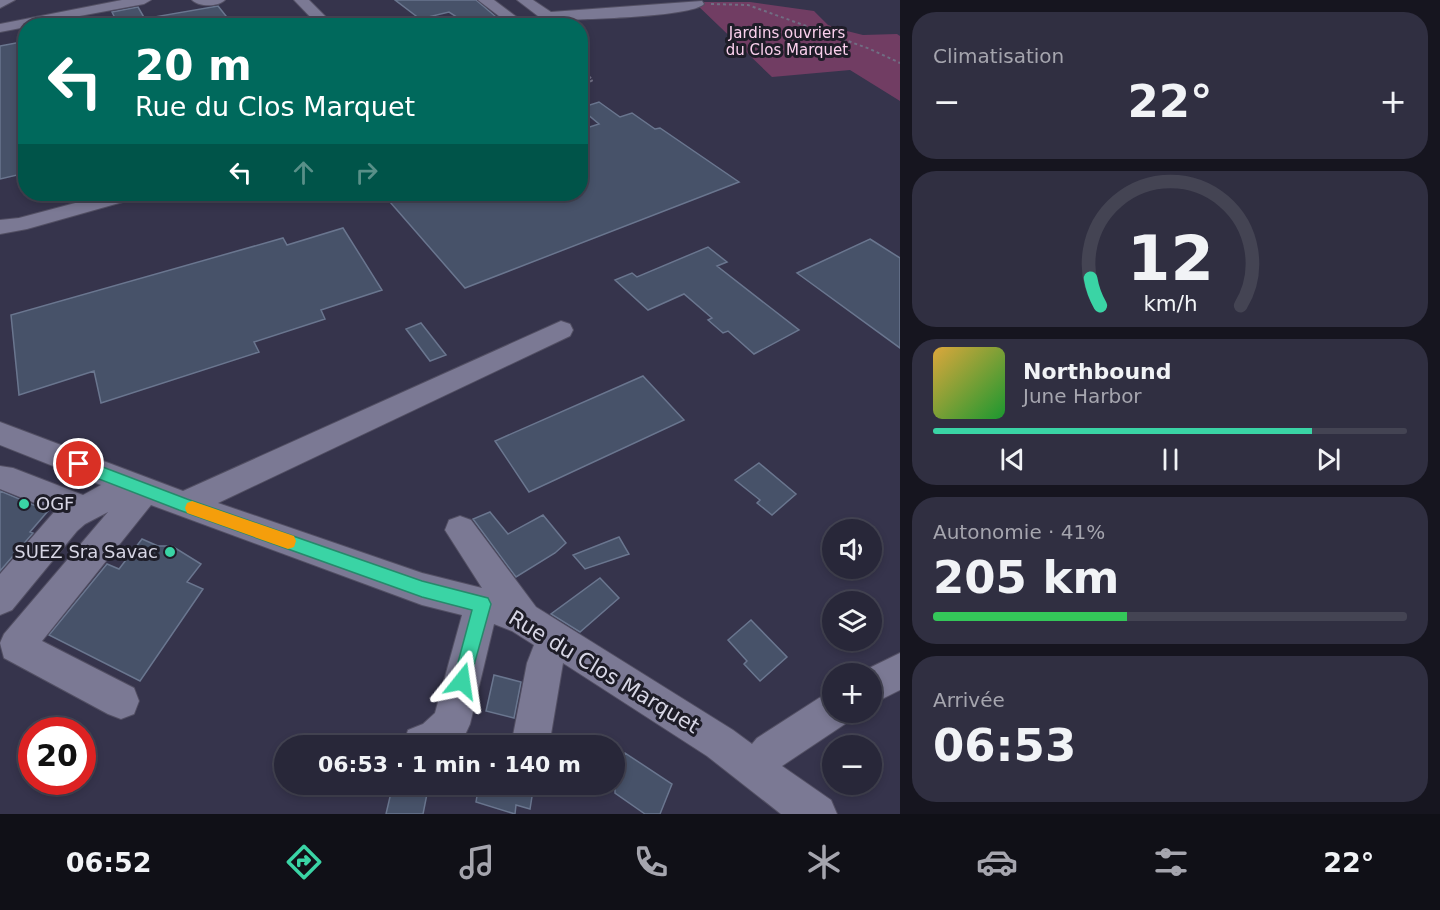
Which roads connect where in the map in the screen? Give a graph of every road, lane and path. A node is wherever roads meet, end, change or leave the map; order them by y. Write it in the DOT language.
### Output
graph roads {
  1 [pos="8,0"];
  2 [pos="144,0"];
  3 [pos="199,0"];
  4 [pos="218,0"];
  5 [pos="301,0"];
  6 [pos="485,0"];
  7 [pos="524,0"];
  8 [pos="570,0"];
  9 [pos="0,4"];
  10 [pos="697,4"];
  11 [pos="544,14"];
  12 [pos="51,18"];
  13 [pos="320,18"];
  14 [pos="510,18"];
  15 [pos="550,18"];
  16 [pos="18,24"];
  17 [pos="0,28"];
  18 [pos="900,63"];
  19 [pos="104,201"];
  20 [pos="0,227"];
  21 [pos="561,330"];
  22 [pos="0,433"];
  23 [pos="35,447"];
  24 [pos="2,478"];
  25 [pos="134,486"];
  26 [pos="184,505"];
  27 [pos="84,509"];
  28 [pos="460,530"];
  29 [pos="0,599"];
  30 [pos="482,604"];
  31 [pos="524,620"];
  32 [pos="554,638"];
  33 [pos="900,671"];
  34 [pos="882,681"];
  35 [pos="121,701"];
  36 [pos="822,717"];
  37 [pos="439,735"];
  38 [pos="532,735"];
  39 [pos="756,770"];
  40 [pos="817,814"];
  1 -- 9 [label="street"];
  2 -- 12 [label="street"];
  3 -- 4 [label="street"];
  5 -- 13 [label="street"];
  6 -- 14 [label="street"];
  7 -- 11 [label="street"];
  8 -- 11 [label="street"];
  10 -- 11 [label="street"];
  10 -- 18 [label="path"];
  11 -- 15 [label="street"];
  16 -- 17 [label="street"];
  19 -- 20 [label="street"];
  21 -- 26 [label="street"];
  22 -- 23 [label="street, Rue du Clos Marquet"];
  23 -- 24 [label="street"];
  23 -- 25 [label="street, Rue du Clos Marquet"];
  24 -- 27 [label="street"];
  25 -- 26 [label="street, Rue du Clos Marquet"];
  25 -- 27 [label="street"];
  25 -- 35 [label="street"];
  26 -- 30 [label="street, Rue du Clos Marquet"];
  27 -- 29 [label="street"];
  28 -- 31 [label="street"];
  30 -- 31 [label="street, Rue du Clos Marquet"];
  30 -- 37 [label="street"];
  31 -- 32 [label="street, Rue du Clos Marquet"];
  32 -- 38 [label="street"];
  32 -- 39 [label="street, Rue du Clos Marquet"];
  33 -- 34 [label="street"];
  36 -- 39 [label="street"];
  39 -- 40 [label="street, Rue du Clos Marquet"];
}
